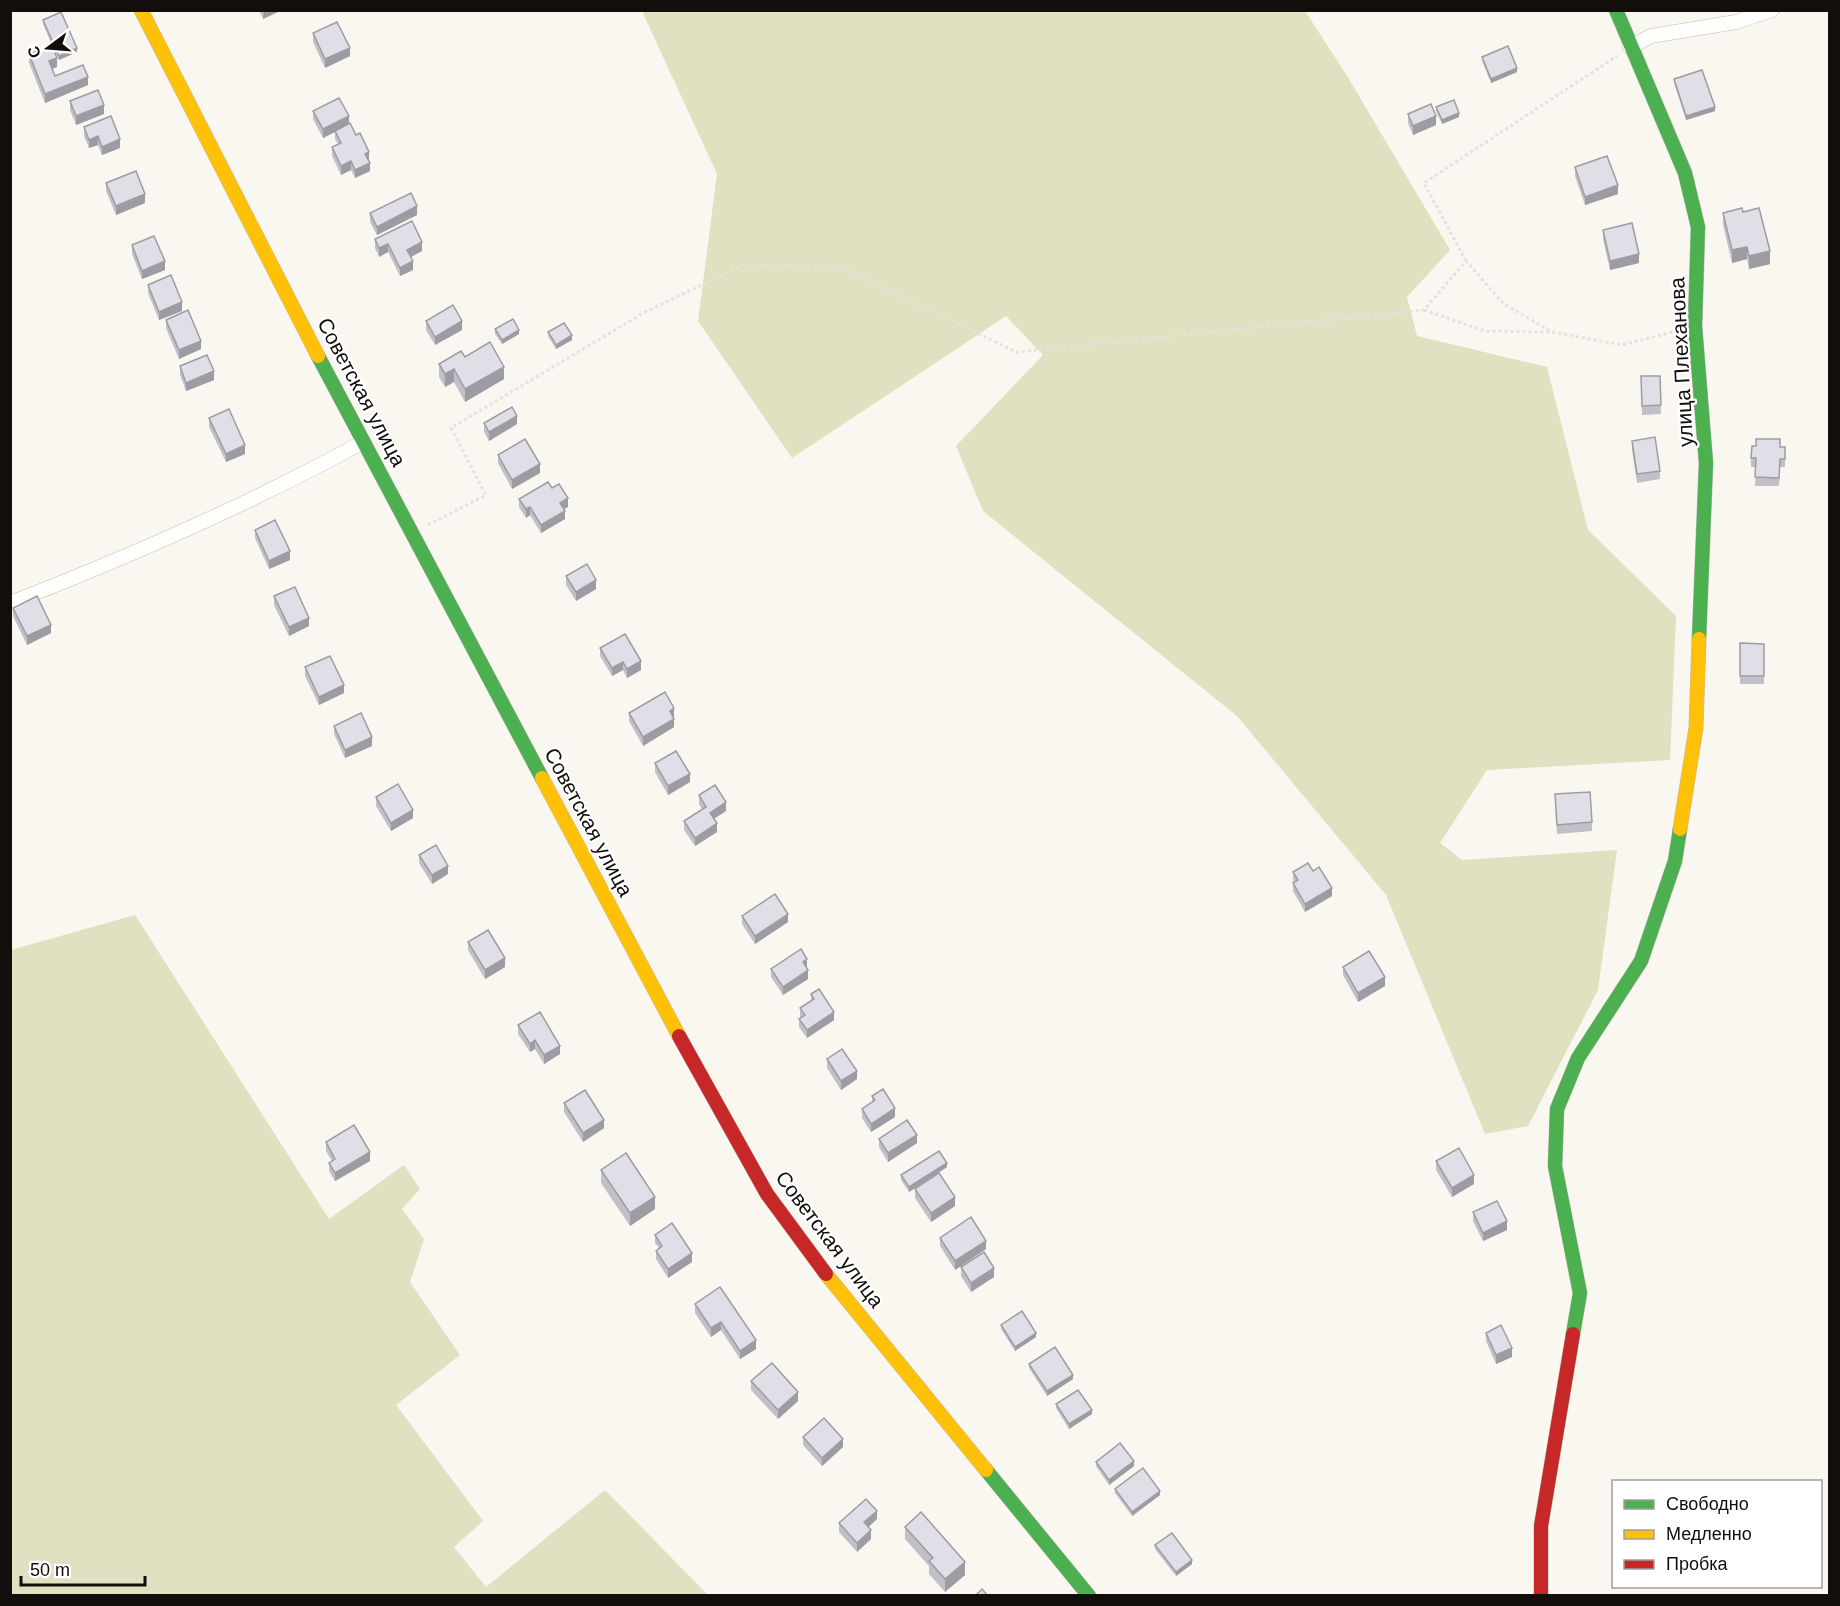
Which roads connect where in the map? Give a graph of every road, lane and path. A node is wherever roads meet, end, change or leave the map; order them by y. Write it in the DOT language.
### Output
graph roads {
  1 [pos="141,10"];
  2 [pos="1616,10"];
  3 [pos="1772,10"];
  4 [pos="1630,47"];
  5 [pos="1466,261"];
  6 [pos="1424,310"];
  7 [pos="1695,326"];
  8 [pos="1552,332"];
  9 [pos="363,442"];
  10 [pos="413,533"];
  11 [pos="10,603"];
  12 [pos="1089,1596"];
  13 [pos="1541,1596"];
  1 -- 9 [label="main road, Советская улица"];
  2 -- 4 [label="main road, улица Плеханова"];
  3 -- 4 [label="street"];
  4 -- 5 [label="path"];
  4 -- 7 [label="main road, улица Плеханова"];
  5 -- 6 [label="path"];
  5 -- 8 [label="path"];
  6 -- 8 [label="path"];
  6 -- 10 [label="path"];
  7 -- 8 [label="path"];
  7 -- 13 [label="main road, улица Плеханова"];
  9 -- 10 [label="main road, Советская улица"];
  9 -- 11 [label="street"];
  10 -- 12 [label="main road, Советская улица"];
}
